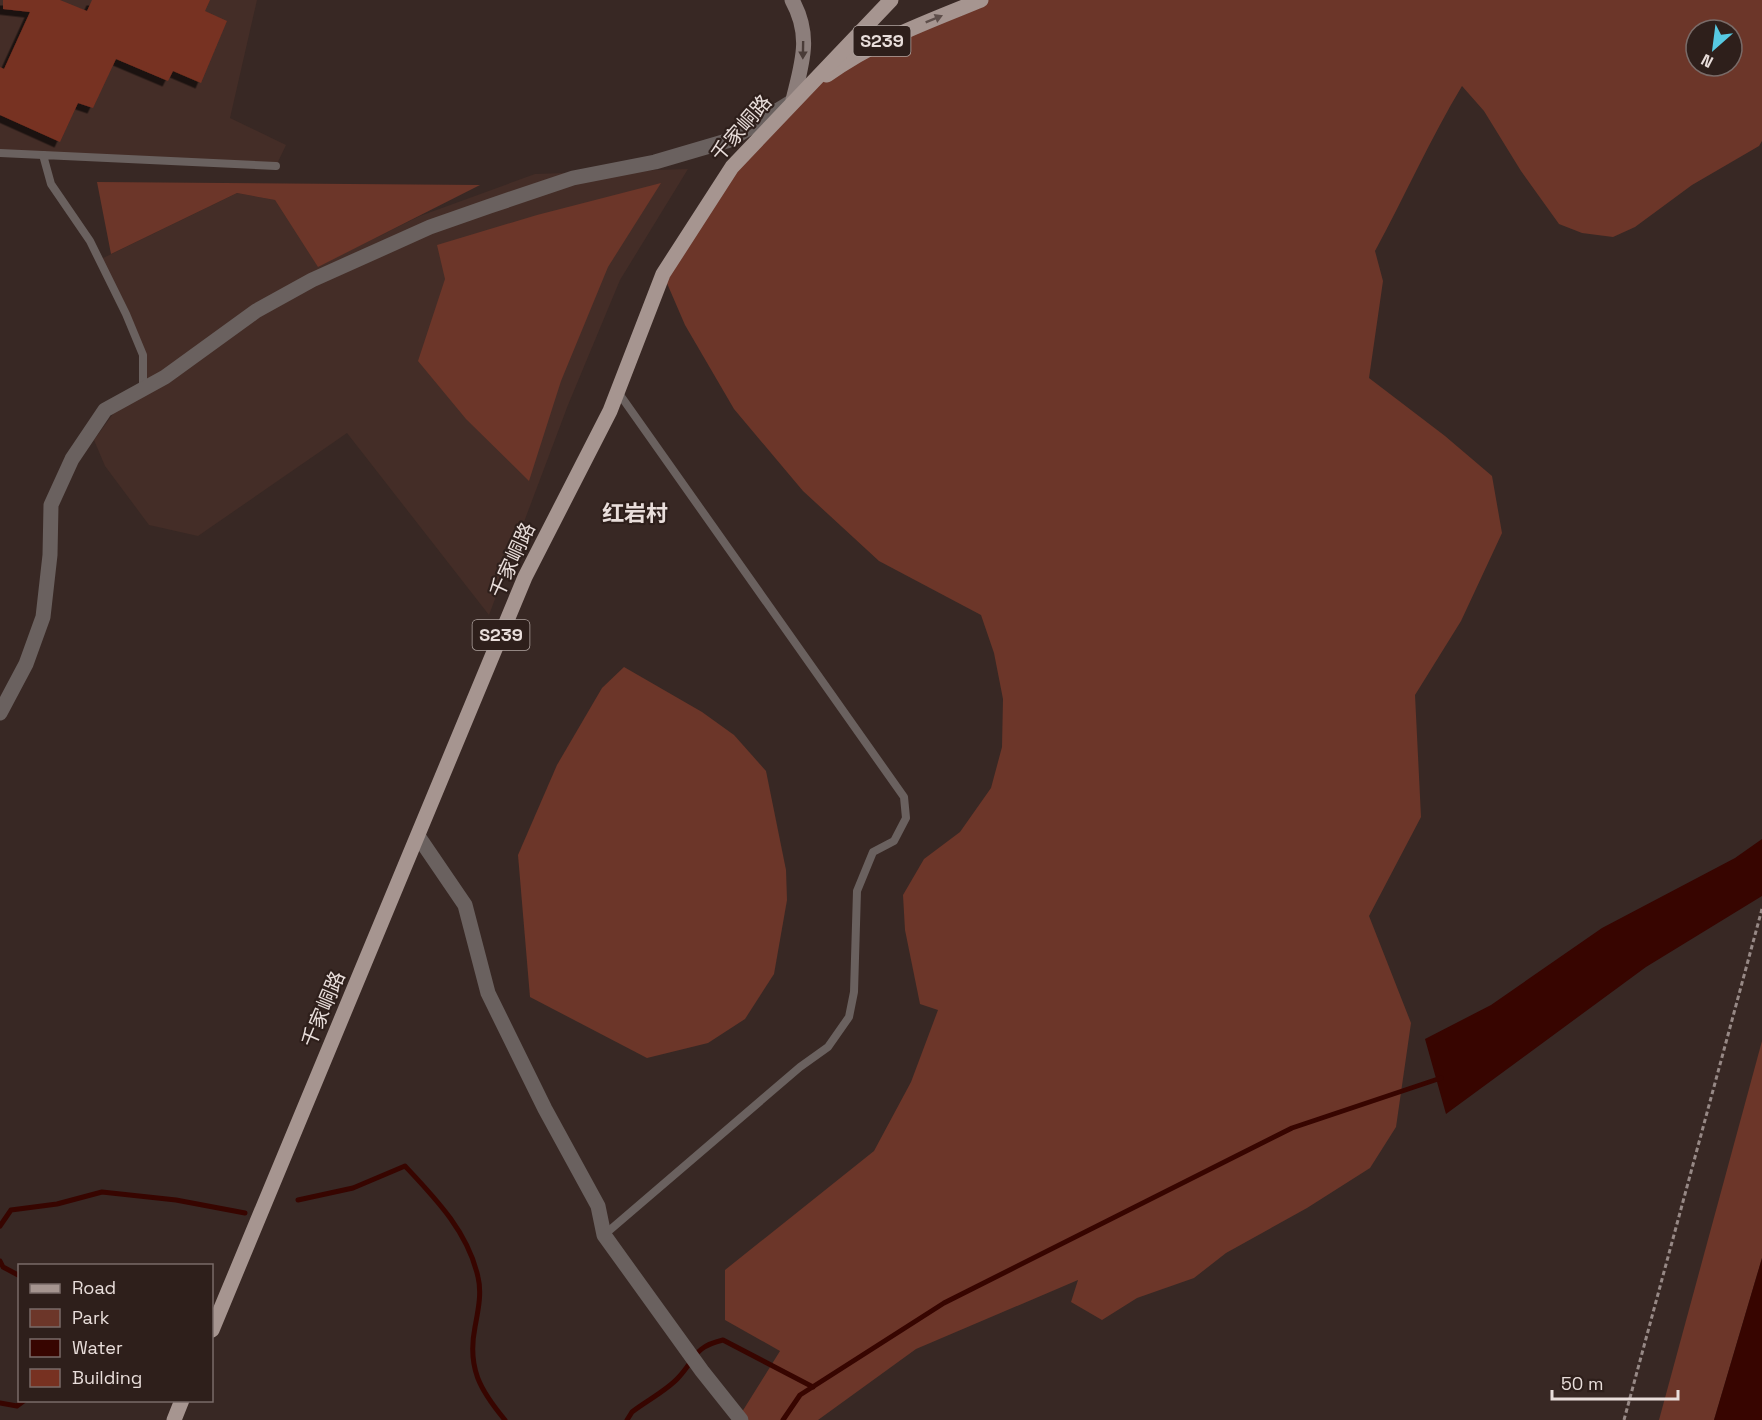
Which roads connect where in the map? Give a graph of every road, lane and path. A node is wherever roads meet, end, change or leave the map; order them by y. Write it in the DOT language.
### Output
graph roads {
  1 [pos="792,0"];
  2 [pos="891,0"];
  3 [pos="981,0"];
  4 [pos="793,100"];
  5 [pos="0,153"];
  6 [pos="43,155"];
  7 [pos="276,166"];
  8 [pos="143,389"];
  9 [pos="617,391"];
  10 [pos="0,713"];
  11 [pos="418,836"];
  12 [pos="1762,909"];
  13 [pos="604,1235"];
  14 [pos="213,1328"];
  15 [pos="182,1402"];
  16 [pos="174,1420"];
  17 [pos="741,1420"];
  18 [pos="1624,1420"];
  1 -- 4 [label="main road, one-way"];
  2 -- 4 [label="main road, 千家峒路 / S239"];
  4 -- 3 [label="main road, S239, one-way"];
  4 -- 8 [label="street"];
  4 -- 9 [label="main road, 千家峒路 / S239"];
  5 -- 6 [label="lane"];
  6 -- 7 [label="lane"];
  6 -- 8 [label="lane"];
  8 -- 10 [label="street"];
  9 -- 11 [label="main road, 千家峒路 / S239"];
  9 -- 13 [label="lane"];
  11 -- 13 [label="street"];
  11 -- 14 [label="main road, 千家峒路 / S239"];
  12 -- 18 [label="path"];
  13 -- 17 [label="street"];
  15 -- 16 [label="main road"];
}
